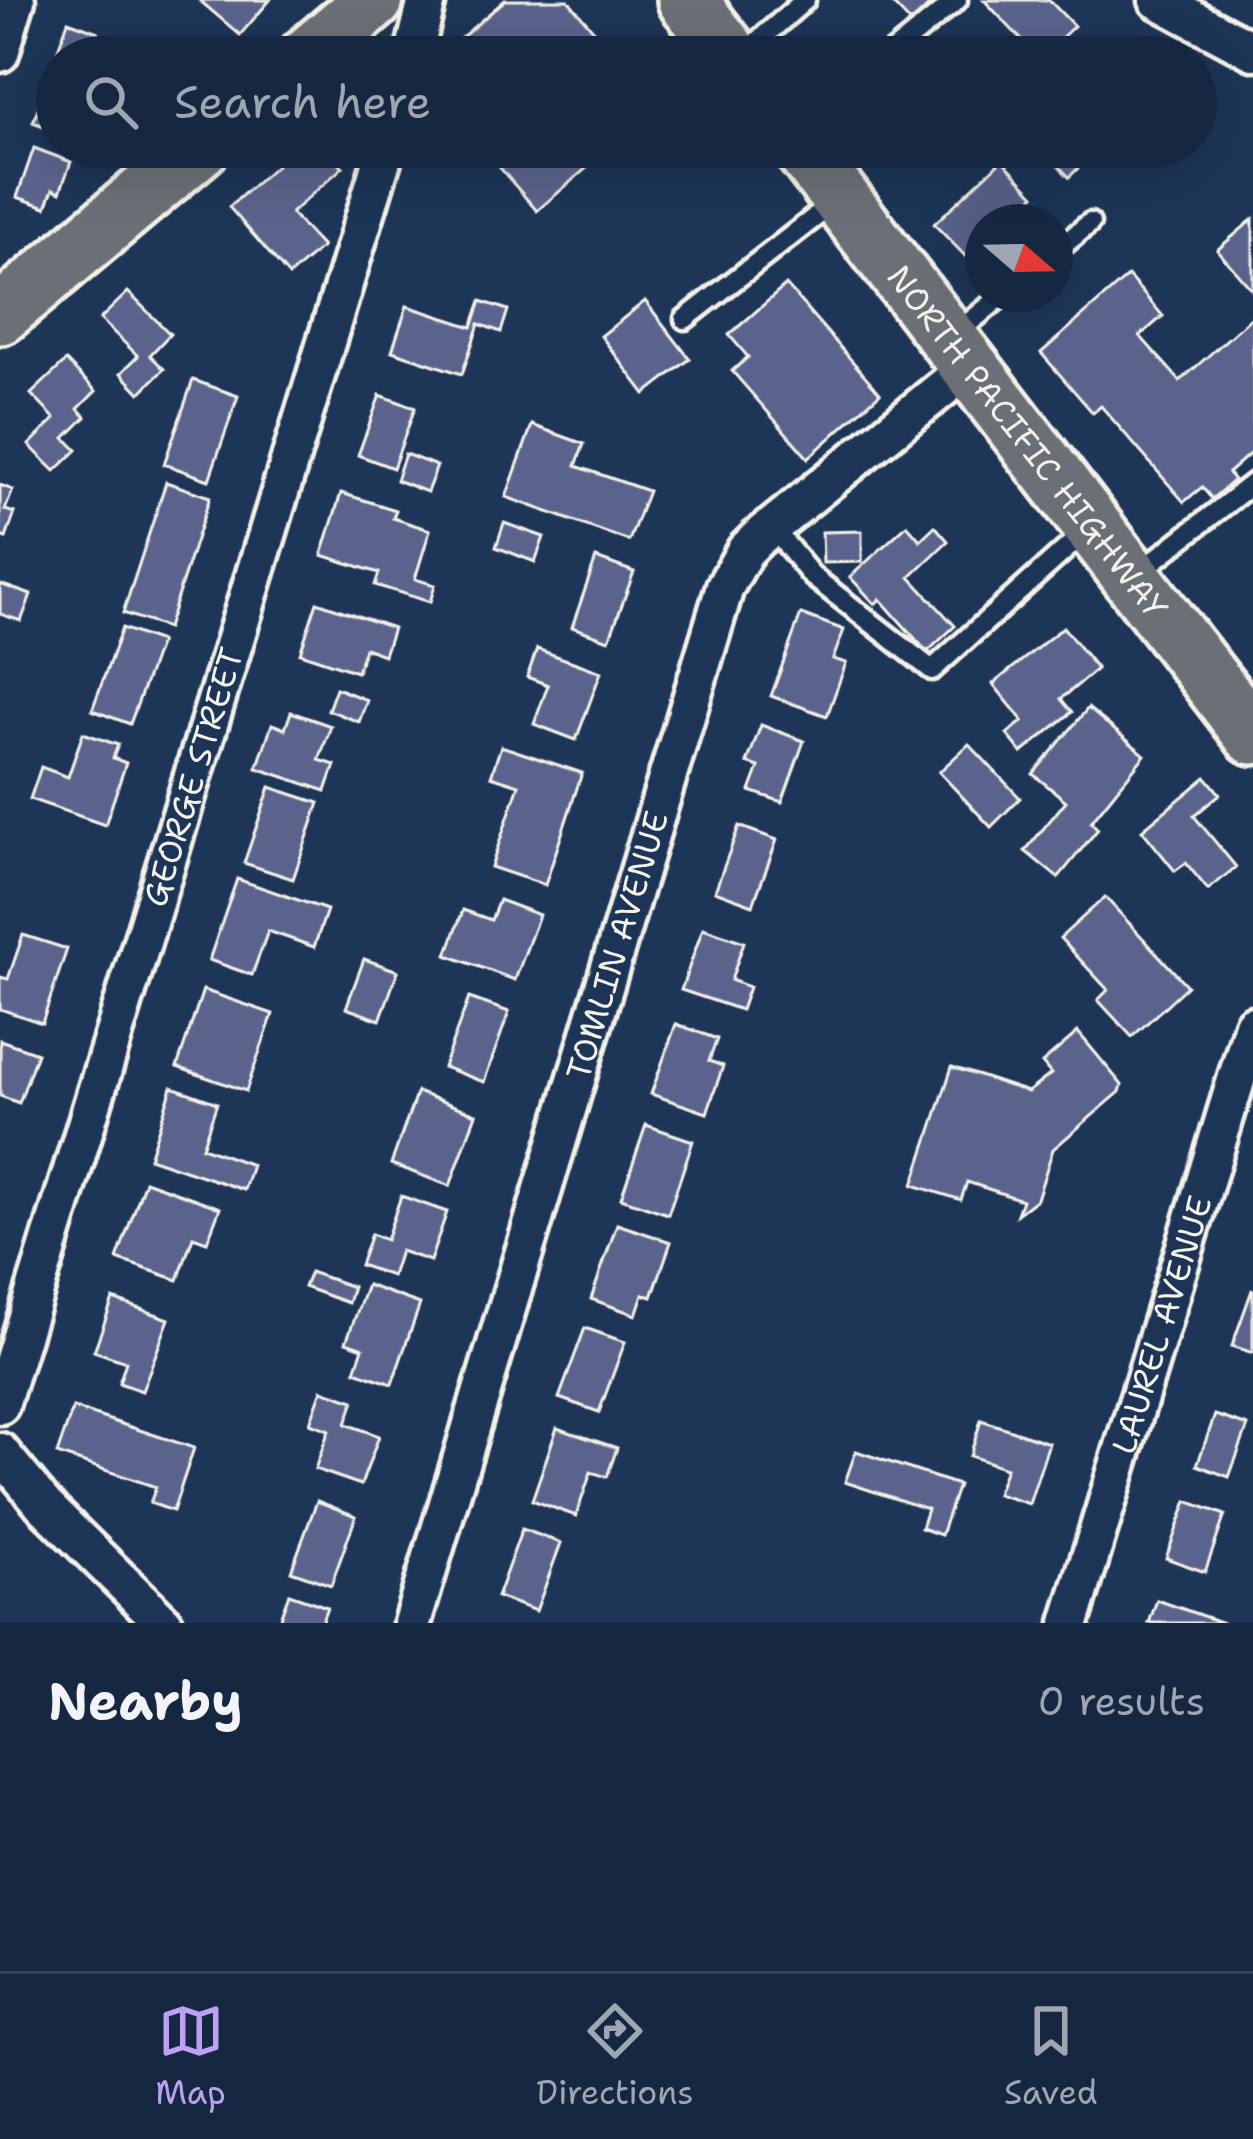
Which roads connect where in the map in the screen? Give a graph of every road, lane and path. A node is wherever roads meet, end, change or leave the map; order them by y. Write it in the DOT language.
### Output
graph roads {
  1 [pos="16,0"];
  2 [pos="374,0"];
  3 [pos="427,0"];
  4 [pos="688,0"];
  5 [pos="805,0"];
  6 [pos="957,0"];
  7 [pos="1158,0"];
  8 [pos="332,36"];
  9 [pos="418,36"];
  10 [pos="718,36"];
  11 [pos="761,36"];
  12 [pos="913,36"];
  13 [pos="1253,51"];
  14 [pos="0,53"];
  15 [pos="175,168"];
  16 [pos="380,168"];
  17 [pos="817,168"];
  18 [pos="840,197"];
  19 [pos="1090,223"];
  20 [pos="1073,237"];
  21 [pos="991,312"];
  22 [pos="0,315"];
  23 [pos="685,319"];
  24 [pos="960,353"];
  25 [pos="1253,483"];
  26 [pos="1093,524"];
  27 [pos="772,527"];
  28 [pos="1133,577"];
  29 [pos="1253,735"];
  30 [pos="1253,1025"];
  31 [pos="0,1405"];
  32 [pos="0,1452"];
  33 [pos="164,1623"];
  34 [pos="412,1623"];
  35 [pos="1070,1623"];
  1 -- 14 [label="street"];
  2 -- 8 [label="main road"];
  3 -- 9 [label="street"];
  4 -- 10 [label="main road"];
  5 -- 11 [label="lane"];
  6 -- 12 [label="lane"];
  7 -- 13 [label="street"];
  15 -- 22 [label="main road"];
  16 -- 31 [label="street, GEORGE STREET"];
  17 -- 18 [label="main road, NORTH PACIFIC HIGHWAY"];
  18 -- 23 [label="lane"];
  18 -- 24 [label="main road, NORTH PACIFIC HIGHWAY"];
  19 -- 20 [label="lane"];
  21 -- 24 [label="lane"];
  24 -- 26 [label="main road, NORTH PACIFIC HIGHWAY"];
  24 -- 27 [label="street, TOMLIN AVENUE"];
  25 -- 28 [label="lane"];
  26 -- 27 [label="lane"];
  26 -- 28 [label="main road, NORTH PACIFIC HIGHWAY"];
  27 -- 34 [label="street, TOMLIN AVENUE"];
  28 -- 29 [label="main road, NORTH PACIFIC HIGHWAY"];
  30 -- 35 [label="street, LAUREL AVENUE"];
  32 -- 33 [label="street"];
}
